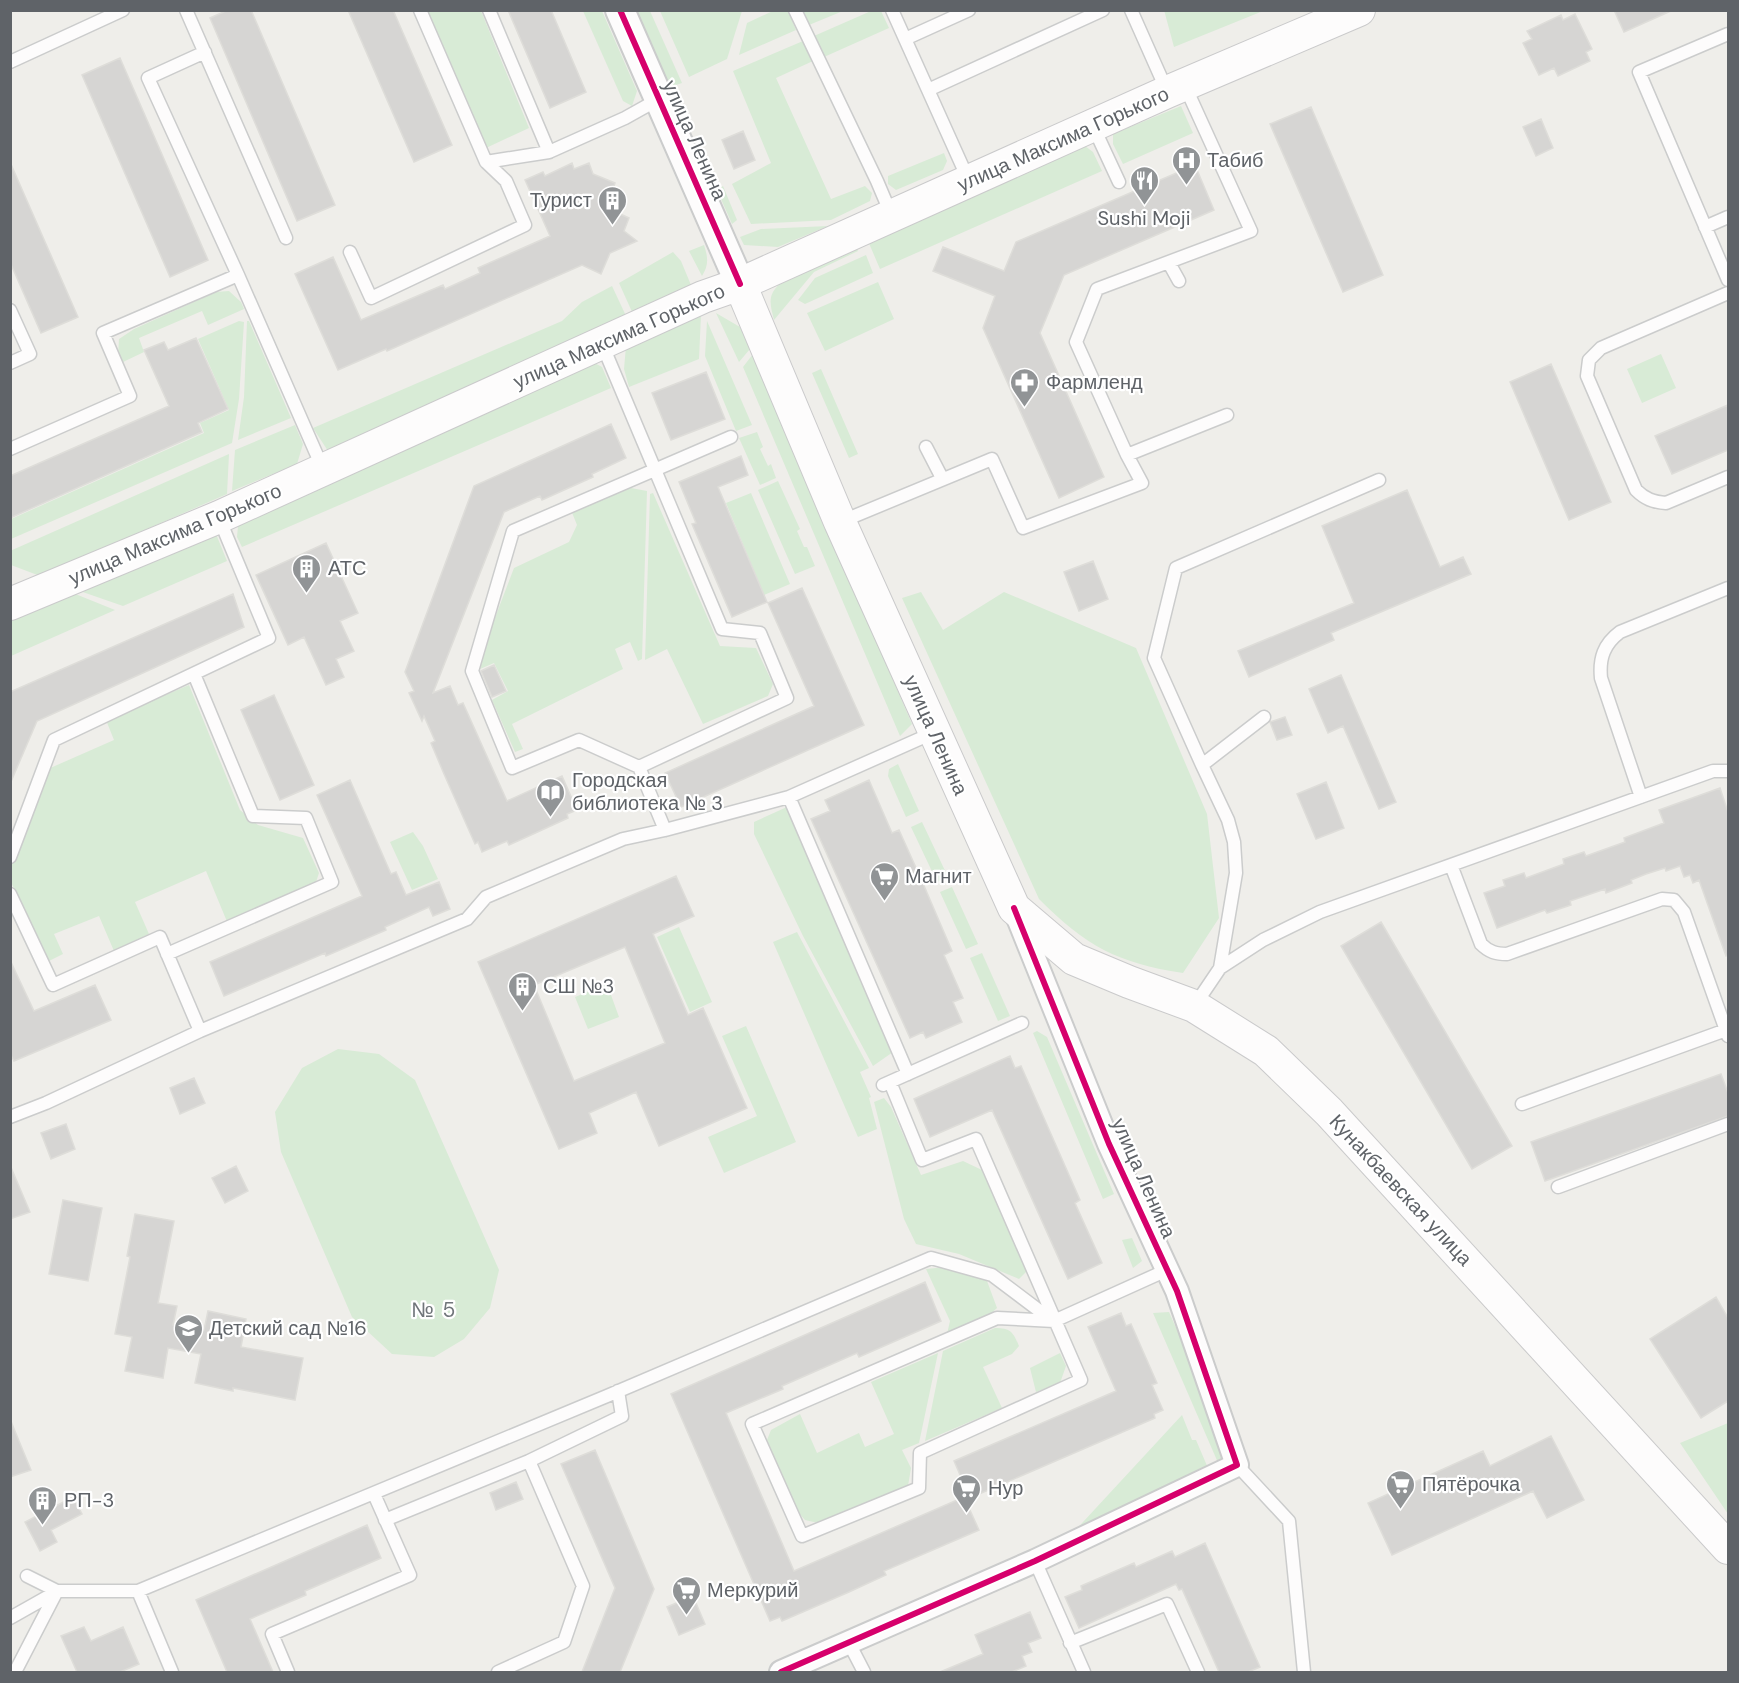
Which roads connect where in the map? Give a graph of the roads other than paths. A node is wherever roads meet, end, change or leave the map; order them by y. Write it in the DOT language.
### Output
graph roads {
  1 [pos="123,10"];
  2 [pos="186,10"];
  3 [pos="420,10"];
  4 [pos="489,10"];
  5 [pos="620,10"];
  6 [pos="795,10"];
  7 [pos="892,10"];
  8 [pos="969,10"];
  9 [pos="1103,10"];
  10 [pos="1131,10"];
  11 [pos="1359,10"];
  12 [pos="1728,34"];
  13 [pos="905,39"];
  14 [pos="205,52"];
  15 [pos="10,62"];
  16 [pos="1176,88"];
  17 [pos="928,90"];
  18 [pos="658,99"];
  19 [pos="1093,125"];
  20 [pos="549,152"];
  21 [pos="486,162"];
  22 [pos="969,181"];
  23 [pos="1119,182"];
  24 [pos="891,214"];
  25 [pos="1728,217"];
  26 [pos="1705,227"];
  27 [pos="286,238"];
  28 [pos="350,252"];
  29 [pos="1169,263"];
  30 [pos="238,275"];
  31 [pos="1728,280"];
  32 [pos="1179,281"];
  33 [pos="740,284"];
  34 [pos="1728,293"];
  35 [pos="10,310"];
  36 [pos="602,343"];
  37 [pos="10,363"];
  38 [pos="1227,415"];
  39 [pos="731,437"];
  40 [pos="926,447"];
  41 [pos="10,449"];
  42 [pos="1127,455"];
  43 [pos="323,468"];
  44 [pos="654,470"];
  45 [pos="1728,477"];
  46 [pos="942,478"];
  47 [pos="1379,480"];
  48 [pos="219,517"];
  49 [pos="840,522"];
  50 [pos="1728,588"];
  51 [pos="10,604"];
  52 [pos="194,674"];
  53 [pos="1264,717"];
  54 [pos="935,732"];
  55 [pos="1202,765"];
  56 [pos="639,766"];
  57 [pos="1728,771"];
  58 [pos="789,797"];
  59 [pos="1641,797"];
  60 [pos="665,830"];
  61 [pos="10,857"];
  62 [pos="1451,865"];
  63 [pos="1003,890"];
  64 [pos="10,894"];
  65 [pos="167,954"];
  66 [pos="1220,968"];
  67 [pos="1194,1006"];
  68 [pos="1022,1023"];
  69 [pos="200,1031"];
  70 [pos="1727,1033"];
  71 [pos="908,1074"];
  72 [pos="1522,1104"];
  73 [pos="10,1118"];
  74 [pos="1728,1124"];
  75 [pos="1558,1187"];
  76 [pos="1167,1270"];
  77 [pos="1054,1321"];
  78 [pos="618,1391"];
  79 [pos="529,1461"];
  80 [pos="1237,1465"];
  81 [pos="374,1494"];
  82 [pos="385,1520"];
  83 [pos="1728,1548"];
  84 [pos="1035,1561"];
  85 [pos="27,1575"];
  86 [pos="57,1591"];
  87 [pos="138,1591"];
  88 [pos="10,1618"];
  89 [pos="1070,1642"];
  90 [pos="849,1643"];
  91 [pos="15,1672"];
  92 [pos="172,1672"];
  93 [pos="288,1672"];
  94 [pos="498,1672"];
  95 [pos="781,1672"];
  96 [pos="864,1672"];
  97 [pos="1084,1672"];
  98 [pos="1198,1672"];
  99 [pos="1304,1672"];
  1 -- 15 [label="lane"];
  2 -- 14 [label="lane"];
  3 -- 21 [label="lane"];
  4 -- 20 [label="lane"];
  5 -- 18 [label="street, улица Ленина"];
  6 -- 24 [label="lane"];
  7 -- 13 [label="lane"];
  8 -- 13 [label="lane"];
  9 -- 17 [label="lane"];
  10 -- 16 [label="lane"];
  11 -- 16 [label="main road, улица Максима Горького"];
  12 -- 26 [label="lane"];
  13 -- 17 [label="lane"];
  14 -- 27 [label="lane"];
  14 -- 30 [label="lane"];
  16 -- 19 [label="main road, улица Максима Горького"];
  16 -- 29 [label="lane"];
  17 -- 22 [label="lane"];
  18 -- 20 [label="lane"];
  18 -- 33 [label="street, улица Ленина"];
  19 -- 22 [label="main road, улица Максима Горького"];
  19 -- 23 [label="lane"];
  20 -- 21 [label="lane"];
  21 -- 28 [label="lane"];
  22 -- 24 [label="main road, улица Максима Горького"];
  24 -- 33 [label="main road, улица Максима Горького"];
  25 -- 26 [label="lane"];
  26 -- 31 [label="lane"];
  29 -- 32 [label="lane"];
  29 -- 42 [label="lane"];
  30 -- 41 [label="lane"];
  30 -- 43 [label="lane"];
  33 -- 36 [label="main road, улица Максима Горького"];
  33 -- 49 [label="main road, улица Ленина"];
  34 -- 45 [label="lane"];
  35 -- 37 [label="lane"];
  36 -- 43 [label="main road, улица Максима Горького"];
  36 -- 44 [label="lane"];
  38 -- 42 [label="lane"];
  39 -- 44 [label="lane"];
  40 -- 46 [label="lane"];
  42 -- 46 [label="lane"];
  43 -- 48 [label="main road, улица Максима Горького"];
  44 -- 56 [label="lane"];
  44 -- 56 [label="lane"];
  46 -- 49 [label="lane"];
  47 -- 55 [label="lane"];
  48 -- 51 [label="main road, улица Максима Горького"];
  48 -- 52 [label="lane"];
  49 -- 54 [label="main road, улица Ленина"];
  50 -- 59 [label="lane"];
  52 -- 61 [label="lane"];
  52 -- 65 [label="lane"];
  53 -- 55 [label="lane"];
  54 -- 58 [label="lane"];
  54 -- 63 [label="main road, улица Ленина"];
  55 -- 66 [label="lane"];
  56 -- 60 [label="lane"];
  57 -- 59 [label="lane"];
  58 -- 60 [label="lane"];
  58 -- 71 [label="lane"];
  59 -- 62 [label="lane"];
  60 -- 69 [label="lane"];
  62 -- 66 [label="lane"];
  62 -- 70 [label="lane"];
  63 -- 67 [label="main road, Кунакбаевская улица"];
  63 -- 76 [label="street, улица Ленина"];
  64 -- 65 [label="lane"];
  65 -- 69 [label="lane"];
  66 -- 67 [label="lane"];
  67 -- 83 [label="main road, Кунакбаевская улица"];
  68 -- 71 [label="lane"];
  69 -- 73 [label="lane"];
  70 -- 72 [label="lane"];
  71 -- 77 [label="lane"];
  74 -- 75 [label="lane"];
  76 -- 77 [label="lane"];
  76 -- 80 [label="street, улица Ленина"];
  77 -- 77 [label="lane"];
  77 -- 78 [label="lane"];
  78 -- 79 [label="lane"];
  78 -- 81 [label="lane"];
  79 -- 82 [label="lane"];
  79 -- 94 [label="lane"];
  80 -- 84 [label="street"];
  80 -- 99 [label="lane"];
  81 -- 82 [label="lane"];
  81 -- 87 [label="lane"];
  82 -- 93 [label="lane"];
  84 -- 89 [label="lane"];
  84 -- 90 [label="street"];
  85 -- 86 [label="lane"];
  86 -- 87 [label="lane"];
  86 -- 88 [label="lane"];
  86 -- 91 [label="lane"];
  87 -- 92 [label="lane"];
  89 -- 97 [label="lane"];
  89 -- 98 [label="lane"];
  90 -- 95 [label="street"];
  90 -- 96 [label="lane"];
}
